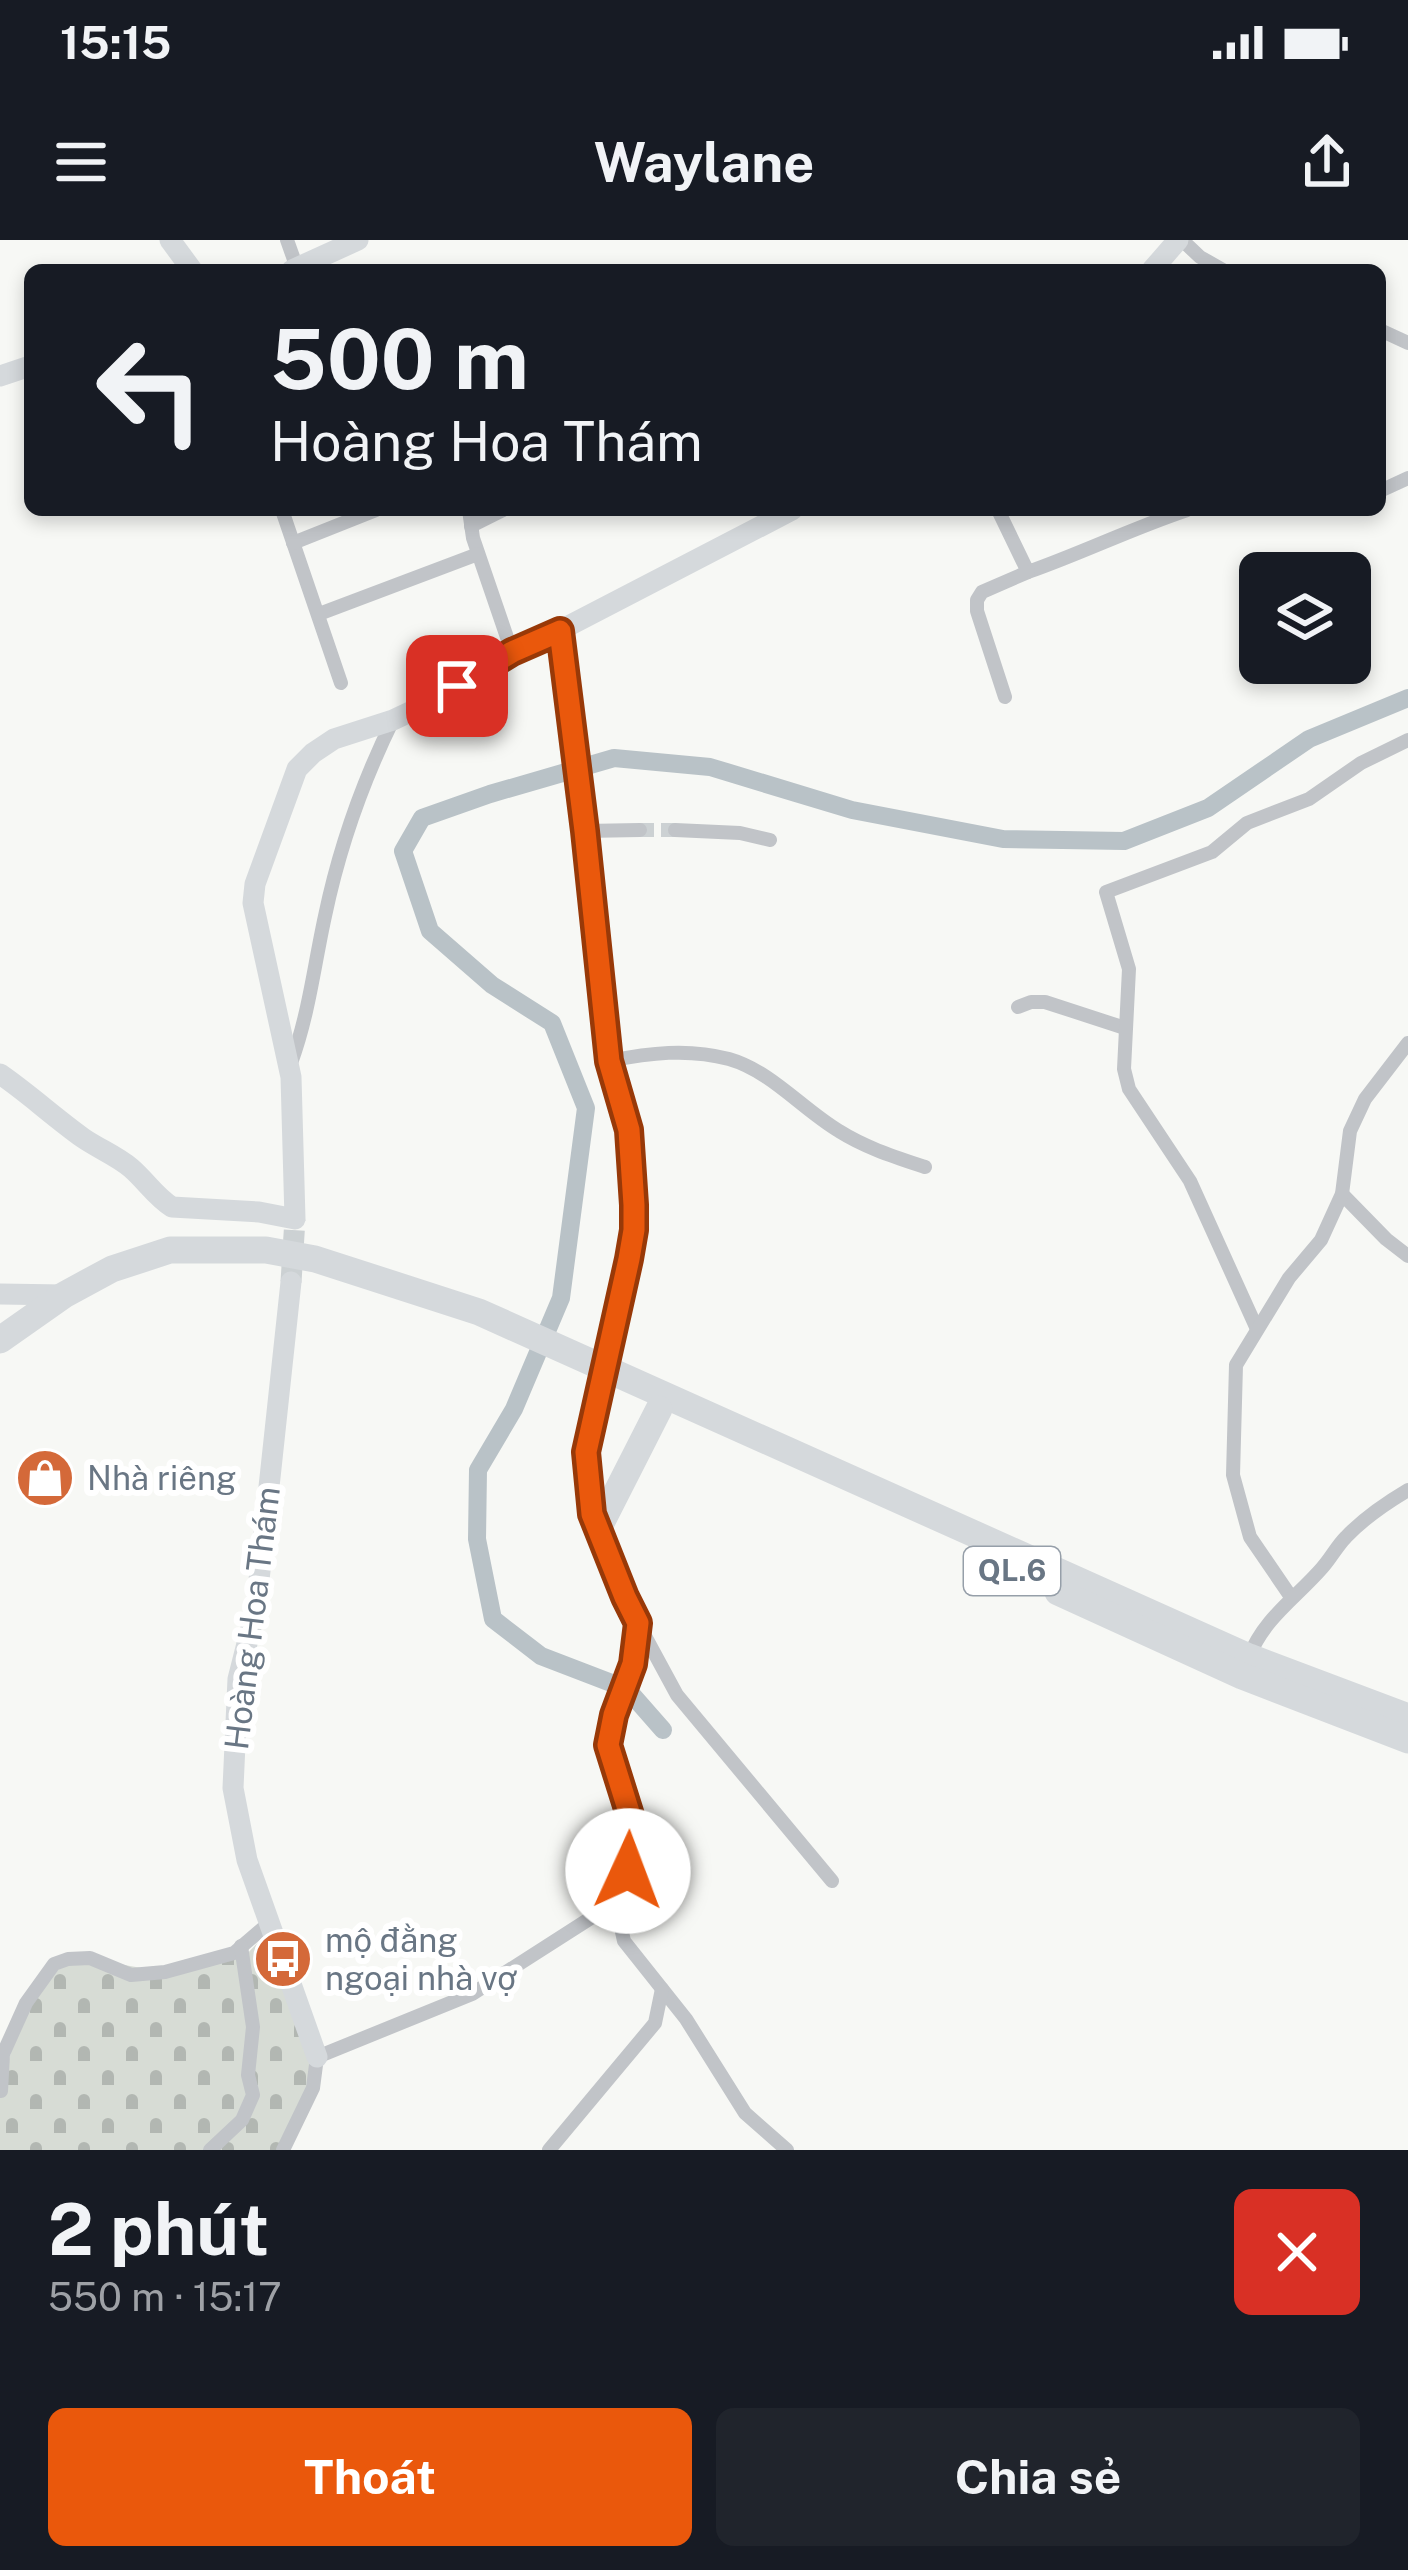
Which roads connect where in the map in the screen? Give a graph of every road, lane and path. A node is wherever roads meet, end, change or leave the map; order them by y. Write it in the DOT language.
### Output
graph roads {
  1 [pos="358,240"];
  2 [pos="1180,240"];
  3 [pos="306,264"];
  4 [pos="1158,264"];
  5 [pos="1212,264"];
  6 [pos="284,516"];
  7 [pos="361,516"];
  8 [pos="780,516"];
  9 [pos="1001,516"];
  10 [pos="1169,516"];
  11 [pos="470,518"];
  12 [pos="293,543"];
  13 [pos="478,554"];
  14 [pos="1028,572"];
  15 [pos="319,614"];
  16 [pos="560,631"];
  17 [pos="512,652"];
  18 [pos="340,683"];
  19 [pos="1005,697"];
  20 [pos="393,720"];
  21 [pos="1408,740"];
  22 [pos="640,830"];
  23 [pos="675,830"];
  24 [pos="585,831"];
  25 [pos="770,840"];
  26 [pos="1018,1007"];
  27 [pos="1125,1028"];
  28 [pos="1408,1043"];
  29 [pos="609,1061"];
  30 [pos="289,1068"];
  31 [pos="0,1074"];
  32 [pos="925,1167"];
  33 [pos="1342,1194"];
  34 [pos="1408,1256"];
  35 [pos="291,1282"];
  36 [pos="0,1294"];
  37 [pos="64,1295"];
  38 [pos="1257,1330"];
  39 [pos="0,1340"];
  40 [pos="623,1384"];
  41 [pos="659,1409"];
  42 [pos="1408,1490"];
  43 [pos="598,1529"];
  44 [pos="1291,1597"];
  45 [pos="638,1623"];
  46 [pos="1249,1657"];
  47 [pos="1408,1717"];
  48 [pos="1408,1740"];
  49 [pos="832,1881"];
  50 [pos="622,1898"];
  51 [pos="269,1923"];
  52 [pos="241,1946"];
  53 [pos="662,1989"];
  54 [pos="317,2057"];
  55 [pos="1,2091"];
  56 [pos="210,2150"];
  57 [pos="283,2150"];
  58 [pos="549,2150"];
  59 [pos="787,2150"];
  1 -- 3 [label="street"];
  2 -- 4 [label="street"];
  2 -- 5 [label="street"];
  6 -- 12 [label="street"];
  7 -- 12 [label="street"];
  8 -- 16 [label="street"];
  9 -- 14 [label="street"];
  10 -- 14 [label="street"];
  11 -- 13 [label="street"];
  12 -- 15 [label="street"];
  13 -- 15 [label="street"];
  13 -- 17 [label="street"];
  14 -- 19 [label="street"];
  15 -- 18 [label="street"];
  16 -- 17 [label="street"];
  16 -- 24 [label="street"];
  17 -- 20 [label="street"];
  20 -- 30 [label="street"];
  20 -- 30 [label="street"];
  21 -- 27 [label="street"];
  22 -- 24 [label="street"];
  23 -- 25 [label="street"];
  24 -- 29 [label="street"];
  26 -- 27 [label="street"];
  27 -- 38 [label="street"];
  28 -- 33 [label="street"];
  29 -- 32 [label="street"];
  29 -- 43 [label="street"];
  30 -- 31 [label="street"];
  33 -- 34 [label="street"];
  33 -- 38 [label="street"];
  35 -- 51 [label="street, Hoàng Hoa Thám"];
  36 -- 37 [label="street"];
  37 -- 39 [label="highway, QL.6"];
  37 -- 40 [label="highway, QL.6"];
  38 -- 44 [label="street"];
  40 -- 41 [label="highway, QL.6"];
  40 -- 46 [label="highway, QL.6"];
  41 -- 43 [label="highway"];
  41 -- 48 [label="highway, QL.6"];
  42 -- 44 [label="street"];
  43 -- 45 [label="street"];
  44 -- 46 [label="street"];
  45 -- 49 [label="street"];
  45 -- 50 [label="street"];
  46 -- 47 [label="highway, QL.6"];
  50 -- 53 [label="street"];
  50 -- 54 [label="street"];
  51 -- 52 [label="street"];
  51 -- 54 [label="street, Hoàng Hoa Thám"];
  52 -- 55 [label="street"];
  52 -- 56 [label="street"];
  53 -- 58 [label="street"];
  53 -- 59 [label="street"];
  54 -- 57 [label="street"];
}
